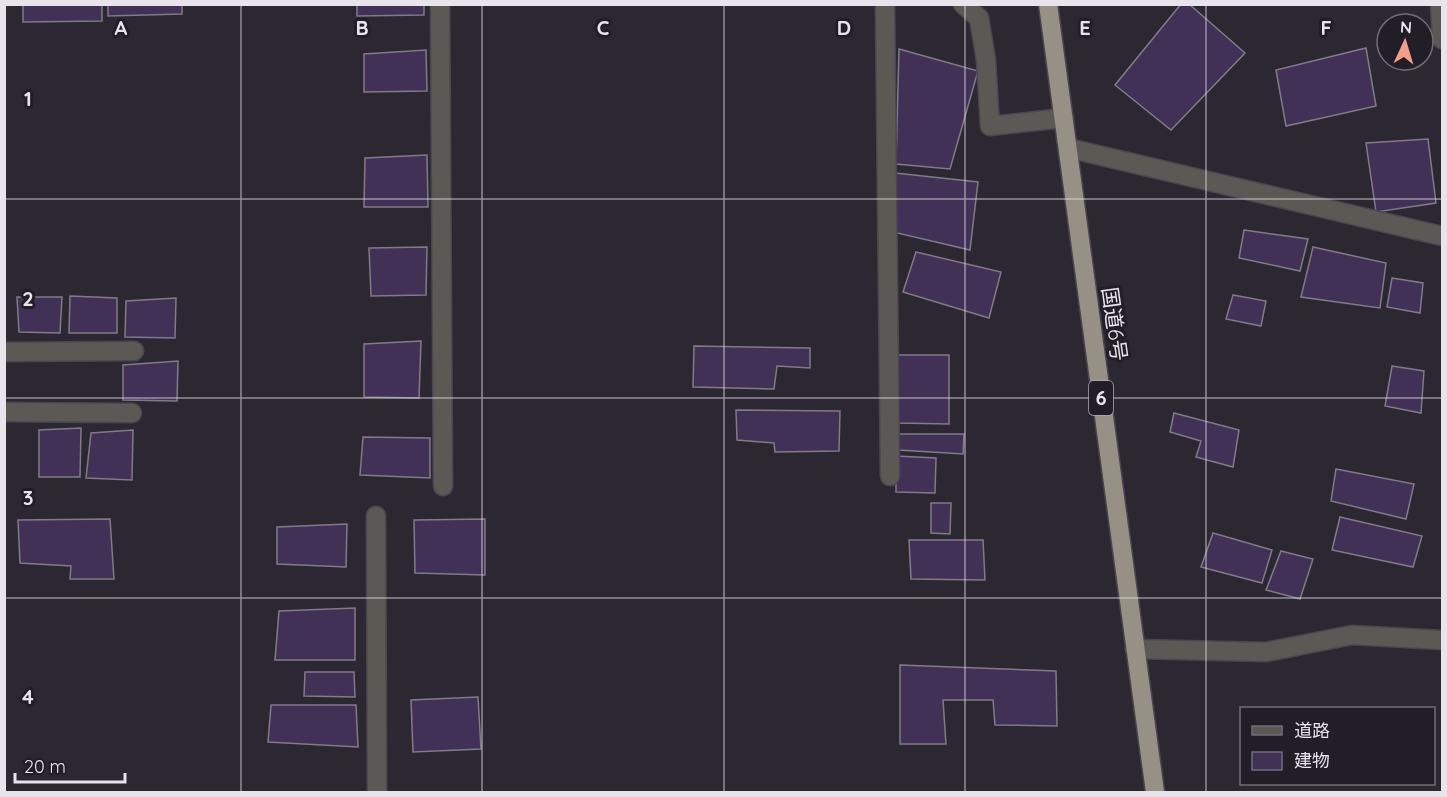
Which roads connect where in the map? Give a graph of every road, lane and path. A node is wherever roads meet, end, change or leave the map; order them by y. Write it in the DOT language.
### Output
graph roads {
  1 [pos="441,4"];
  2 [pos="885,4"];
  3 [pos="963,4"];
  4 [pos="1048,4"];
  5 [pos="1440,4"];
  6 [pos="1443,39"];
  7 [pos="1064,118"];
  8 [pos="1068,148"];
  9 [pos="1443,236"];
  10 [pos="134,351"];
  11 [pos="4,352"];
  12 [pos="4,412"];
  13 [pos="132,413"];
  14 [pos="890,476"];
  15 [pos="443,486"];
  16 [pos="376,516"];
  17 [pos="1443,640"];
  18 [pos="1135,649"];
  19 [pos="377,792"];
  20 [pos="1155,792"];
  1 -- 15 [label="street"];
  2 -- 14 [label="street"];
  3 -- 7 [label="street"];
  4 -- 7 [label="highway, 国道6号 / 6"];
  5 -- 6 [label="street"];
  7 -- 8 [label="highway, 国道6号 / 6"];
  8 -- 9 [label="street"];
  8 -- 18 [label="highway, 国道6号 / 6"];
  10 -- 11 [label="street"];
  12 -- 13 [label="street"];
  16 -- 19 [label="street"];
  17 -- 18 [label="street"];
  18 -- 20 [label="highway, 国道6号 / 6"];
}
